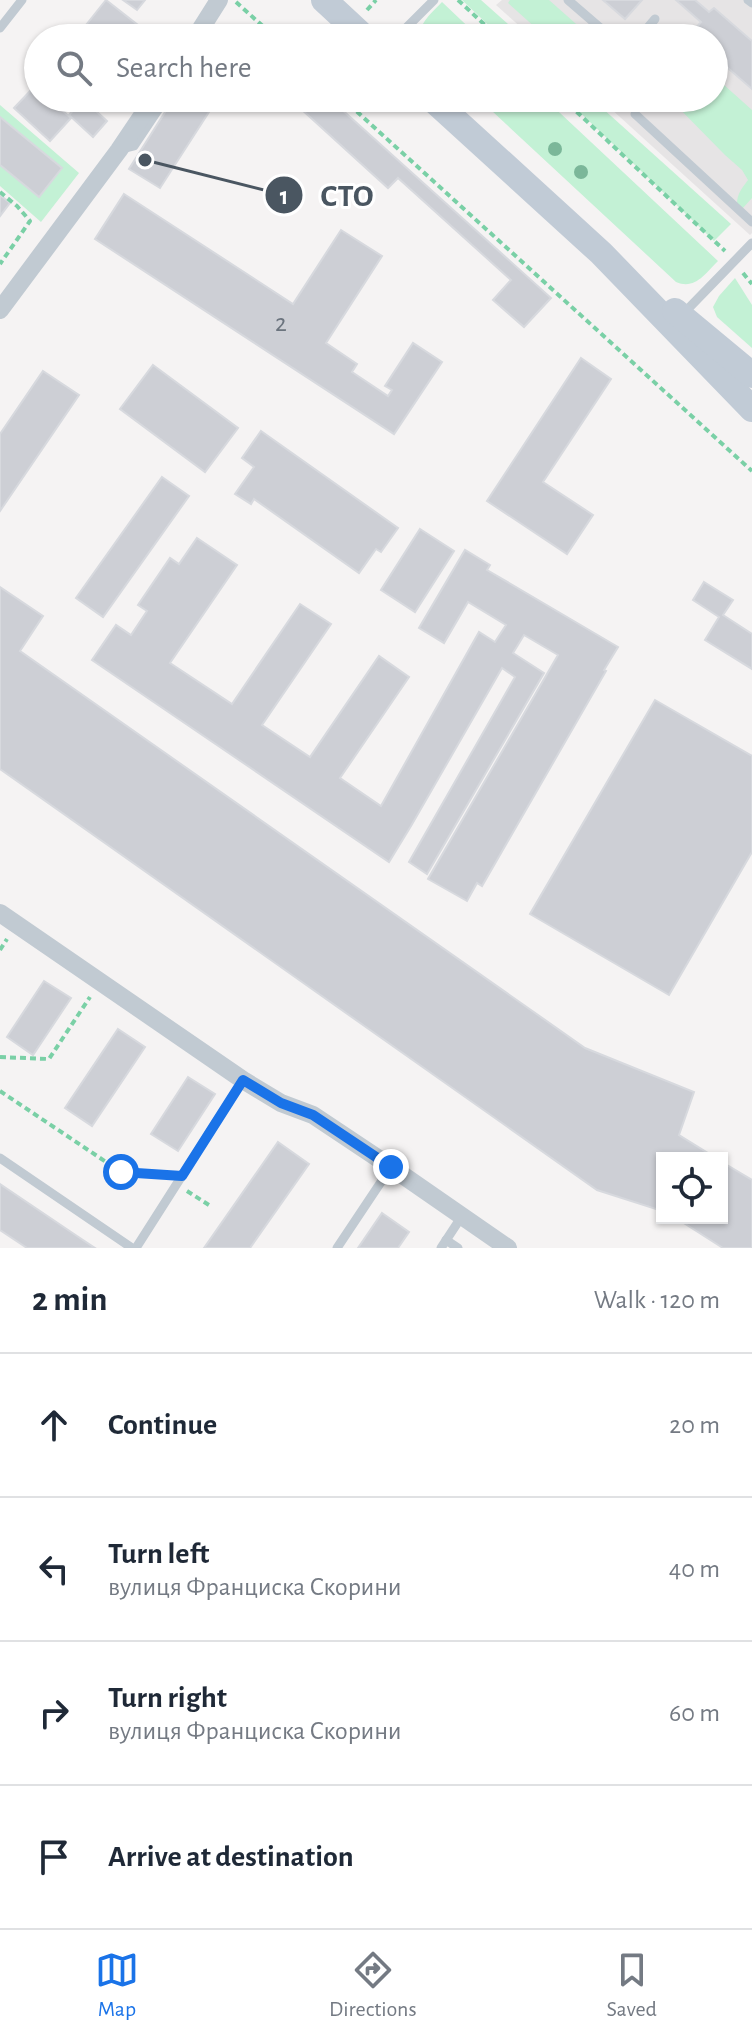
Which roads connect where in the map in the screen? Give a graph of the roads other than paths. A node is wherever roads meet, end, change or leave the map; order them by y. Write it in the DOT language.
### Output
graph roads {
  1 [pos="22,0"];
  2 [pos="219,0"];
  3 [pos="324,0"];
  4 [pos="434,0"];
  5 [pos="568,0"];
  6 [pos="655,19"];
  7 [pos="204,24"];
  8 [pos="350,24"];
  9 [pos="410,24"];
  10 [pos="596,24"];
  11 [pos="651,24"];
  12 [pos="0,28"];
  13 [pos="145,112"];
  14 [pos="157,112"];
  15 [pos="446,112"];
  16 [pos="635,114"];
  17 [pos="119,150"];
  18 [pos="752,222"];
  19 [pos="752,243"];
  20 [pos="601,253"];
  21 [pos="0,310"];
  22 [pos="681,316"];
  23 [pos="752,375"];
  24 [pos="752,409"];
  25 [pos="0,913"];
  26 [pos="243,1080"];
  27 [pos="0,1158"];
  28 [pos="391,1167"];
  29 [pos="462,1216"];
  30 [pos="444,1244"];
  31 [pos="134,1248"];
  32 [pos="337,1248"];
  33 [pos="458,1248"];
  34 [pos="508,1248"];
  1 -- 12 [label="lane"];
  2 -- 7 [label="street"];
  3 -- 8 [label="main road"];
  4 -- 9 [label="lane"];
  5 -- 10 [label="lane"];
  6 -- 11 [label="lane"];
  13 -- 17 [label="street"];
  14 -- 17 [label="lane"];
  15 -- 20 [label="main road"];
  16 -- 18 [label="lane"];
  17 -- 21 [label="street"];
  19 -- 22 [label="lane"];
  20 -- 22 [label="main road"];
  20 -- 24 [label="main road"];
  22 -- 23 [label="main road"];
  25 -- 26 [label="street"];
  26 -- 28 [label="street"];
  26 -- 31 [label="lane"];
  27 -- 31 [label="lane"];
  28 -- 29 [label="street"];
  28 -- 32 [label="lane"];
  29 -- 30 [label="lane"];
  29 -- 34 [label="street"];
  30 -- 33 [label="lane"];
}
